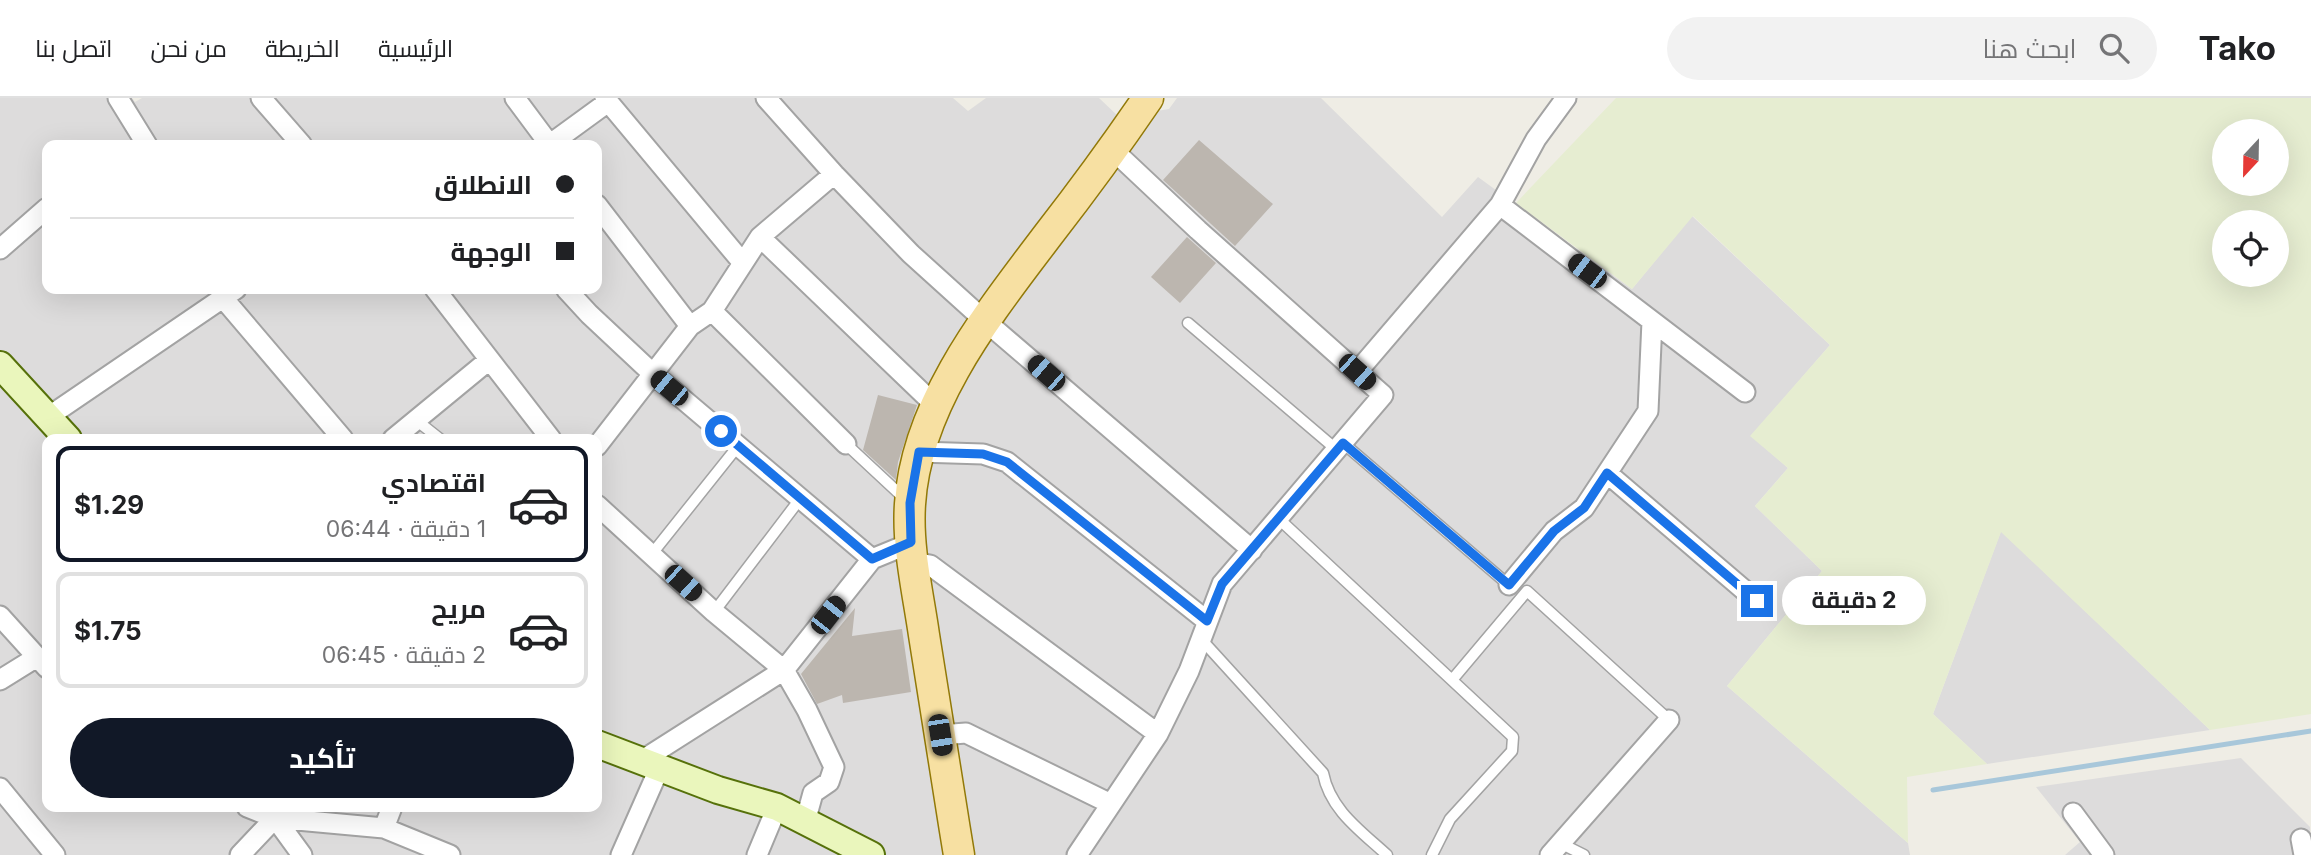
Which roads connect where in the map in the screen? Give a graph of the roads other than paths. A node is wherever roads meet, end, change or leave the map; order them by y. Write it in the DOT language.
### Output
graph roads {
  1 [pos="118,98"];
  2 [pos="261,98"];
  3 [pos="515,98"];
  4 [pos="766,98"];
  5 [pos="1148,98"];
  6 [pos="1566,98"];
  7 [pos="606,100"];
  8 [pos="144,140"];
  9 [pos="298,140"];
  10 [pos="546,140"];
  11 [pos="556,140"];
  12 [pos="1113,149"];
  13 [pos="834,174"];
  14 [pos="1500,205"];
  15 [pos="42,212"];
  16 [pos="602,212"];
  17 [pos="760,237"];
  18 [pos="0,249"];
  19 [pos="742,262"];
  20 [pos="228,294"];
  21 [pos="234,294"];
  22 [pos="439,294"];
  23 [pos="571,294"];
  24 [pos="712,311"];
  25 [pos="984,320"];
  26 [pos="1652,321"];
  27 [pos="1188,323"];
  28 [pos="690,326"];
  29 [pos="489,360"];
  30 [pos="0,365"];
  31 [pos="1357,372"];
  32 [pos="652,373"];
  33 [pos="1745,391"];
  34 [pos="936,406"];
  35 [pos="48,418"];
  36 [pos="416,420"];
  37 [pos="63,434"];
  38 [pos="339,434"];
  39 [pos="399,434"];
  40 [pos="434,434"];
  41 [pos="547,434"];
  42 [pos="602,439"];
  43 [pos="846,444"];
  44 [pos="738,446"];
  45 [pos="1340,446"];
  46 [pos="919,452"];
  47 [pos="1607,473"];
  48 [pos="800,499"];
  49 [pos="910,503"];
  50 [pos="602,510"];
  51 [pos="1279,519"];
  52 [pos="1252,550"];
  53 [pos="912,552"];
  54 [pos="651,555"];
  55 [pos="872,559"];
  56 [pos="1515,591"];
  57 [pos="1757,601"];
  58 [pos="714,612"];
  59 [pos="0,616"];
  60 [pos="1204,630"];
  61 [pos="42,663"];
  62 [pos="784,670"];
  63 [pos="0,680"];
  64 [pos="1451,680"];
  65 [pos="1669,720"];
  66 [pos="1158,734"];
  67 [pos="940,735"];
  68 [pos="602,746"];
  69 [pos="650,765"];
  70 [pos="0,788"];
  71 [pos="1111,804"];
  72 [pos="777,807"];
  73 [pos="260,812"];
  74 [pos="390,812"];
  75 [pos="2073,813"];
  76 [pos="275,818"];
  77 [pos="806,822"];
  78 [pos="384,828"];
  79 [pos="1555,849"];
  80 [pos="444,854"];
  81 [pos="55,855"];
  82 [pos="240,855"];
  83 [pos="302,855"];
  84 [pos="621,855"];
  85 [pos="757,855"];
  86 [pos="872,855"];
  87 [pos="959,855"];
  88 [pos="1077,855"];
  89 [pos="1387,855"];
  90 [pos="1432,855"];
  91 [pos="1584,855"];
  92 [pos="2104,855"];
  1 -- 8 [label="street"];
  2 -- 9 [label="street"];
  3 -- 10 [label="street"];
  4 -- 13 [label="street"];
  5 -- 12 [label="main road"];
  6 -- 14 [label="street"];
  7 -- 11 [label="street"];
  7 -- 19 [label="street"];
  12 -- 25 [label="main road"];
  12 -- 31 [label="street"];
  13 -- 17 [label="street"];
  13 -- 25 [label="street"];
  14 -- 26 [label="street"];
  14 -- 31 [label="street"];
  15 -- 18 [label="street"];
  16 -- 28 [label="street"];
  17 -- 19 [label="street"];
  17 -- 34 [label="street"];
  19 -- 24 [label="street"];
  20 -- 35 [label="street"];
  21 -- 38 [label="street"];
  22 -- 29 [label="street"];
  23 -- 32 [label="street"];
  24 -- 28 [label="street"];
  24 -- 43 [label="street"];
  25 -- 34 [label="main road"];
  25 -- 52 [label="street"];
  26 -- 33 [label="street"];
  26 -- 47 [label="street"];
  27 -- 45 [label="lane"];
  28 -- 32 [label="street"];
  29 -- 36 [label="street"];
  29 -- 41 [label="street"];
  30 -- 35 [label="street"];
  31 -- 45 [label="street"];
  32 -- 42 [label="street"];
  32 -- 44 [label="street"];
  34 -- 46 [label="main road"];
  35 -- 37 [label="street"];
  36 -- 39 [label="street"];
  36 -- 40 [label="lane"];
  43 -- 49 [label="lane"];
  44 -- 48 [label="street"];
  44 -- 54 [label="lane"];
  45 -- 51 [label="street"];
  45 -- 56 [label="lane"];
  46 -- 49 [label="main road"];
  46 -- 60 [label="street"];
  47 -- 56 [label="street"];
  47 -- 57 [label="street"];
  48 -- 55 [label="street"];
  48 -- 58 [label="lane"];
  49 -- 53 [label="main road"];
  50 -- 54 [label="street"];
  51 -- 52 [label="street"];
  51 -- 64 [label="lane"];
  52 -- 60 [label="street"];
  53 -- 55 [label="street"];
  53 -- 66 [label="street"];
  53 -- 67 [label="main road"];
  54 -- 58 [label="street"];
  55 -- 62 [label="street"];
  56 -- 64 [label="lane"];
  56 -- 65 [label="lane"];
  58 -- 62 [label="street"];
  59 -- 61 [label="street"];
  60 -- 66 [label="street"];
  60 -- 89 [label="lane"];
  61 -- 63 [label="street"];
  62 -- 69 [label="street"];
  62 -- 77 [label="street"];
  64 -- 90 [label="lane"];
  65 -- 79 [label="street"];
  66 -- 71 [label="street"];
  67 -- 71 [label="street"];
  67 -- 87 [label="main road"];
  68 -- 69 [label="street"];
  69 -- 72 [label="street"];
  69 -- 84 [label="street"];
  70 -- 81 [label="street"];
  71 -- 88 [label="street"];
  72 -- 77 [label="street"];
  72 -- 85 [label="street"];
  73 -- 76 [label="street"];
  74 -- 78 [label="street"];
  75 -- 92 [label="street"];
  76 -- 78 [label="street"];
  76 -- 82 [label="street"];
  76 -- 83 [label="street"];
  77 -- 86 [label="street"];
  78 -- 80 [label="street"];
  79 -- 91 [label="lane"];
}
